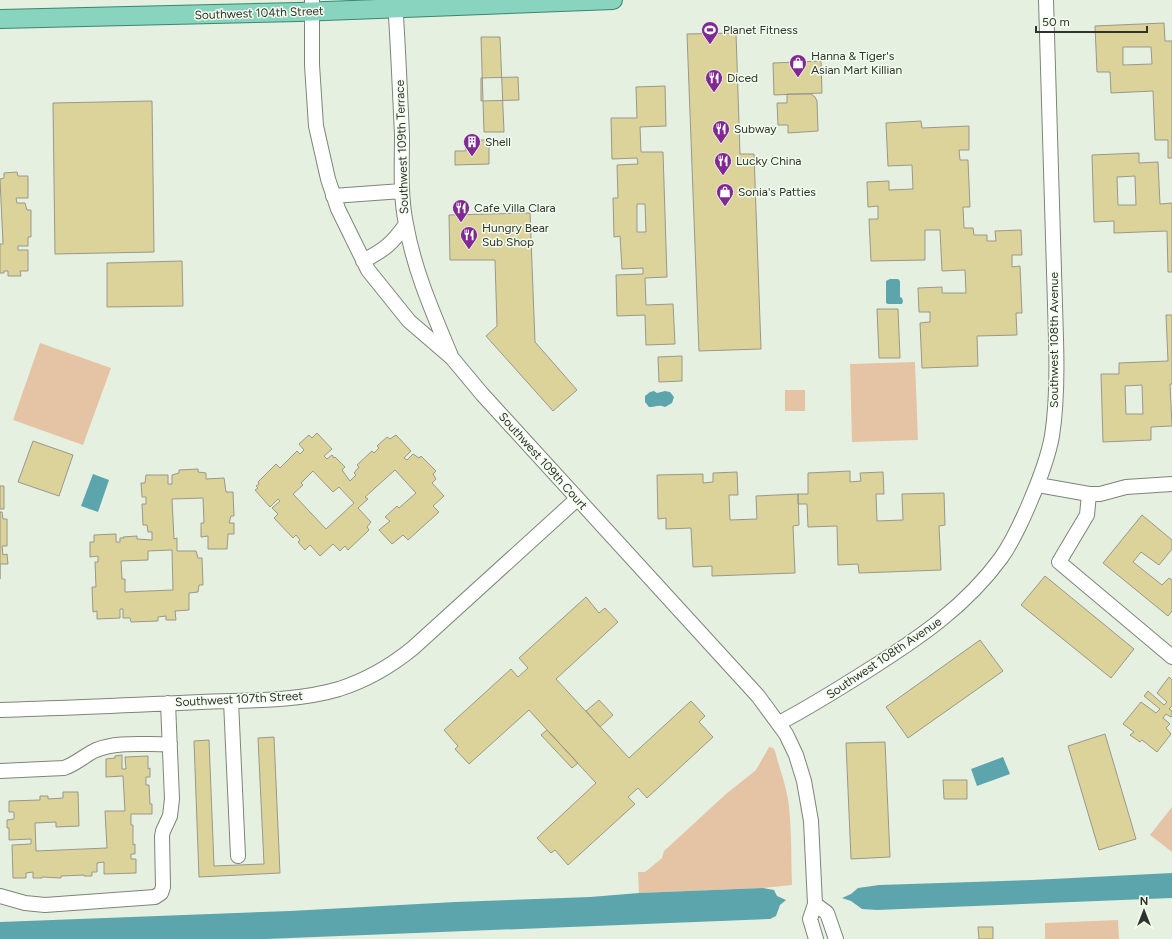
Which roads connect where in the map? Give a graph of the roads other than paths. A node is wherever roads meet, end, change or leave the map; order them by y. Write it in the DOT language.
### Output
graph roads {
  1 [pos="613,0"];
  2 [pos="1046,0"];
  3 [pos="395,4"];
  4 [pos="312,6"];
  5 [pos="0,19"];
  6 [pos="402,191"];
  7 [pos="333,196"];
  8 [pos="406,224"];
  9 [pos="363,261"];
  10 [pos="452,358"];
  11 [pos="1172,484"];
  12 [pos="1038,485"];
  13 [pos="1089,494"];
  14 [pos="577,499"];
  15 [pos="1172,657"];
  16 [pos="231,701"];
  17 [pos="168,703"];
  18 [pos="0,710"];
  19 [pos="779,723"];
  20 [pos="170,744"];
  21 [pos="0,771"];
  22 [pos="238,856"];
  23 [pos="0,896"];
  24 [pos="815,904"];
  25 [pos="816,939"];
  26 [pos="836,939"];
  1 -- 3 [label="main road, Southwest 104th Street"];
  2 -- 12 [label="street, Southwest 108th Avenue"];
  3 -- 4 [label="main road, Southwest 104th Street"];
  3 -- 6 [label="street, Southwest 109th Terrace"];
  4 -- 5 [label="main road, Southwest 104th Street"];
  4 -- 7 [label="street, Southwest 109th Court"];
  6 -- 7 [label="street"];
  6 -- 8 [label="street, Southwest 109th Terrace"];
  7 -- 9 [label="street, Southwest 109th Court"];
  8 -- 9 [label="street"];
  8 -- 10 [label="street, Southwest 109th Terrace"];
  9 -- 10 [label="street, Southwest 109th Court"];
  10 -- 14 [label="street, Southwest 109th Court"];
  11 -- 13 [label="street"];
  12 -- 13 [label="street"];
  12 -- 19 [label="street, Southwest 108th Avenue"];
  13 -- 15 [label="street"];
  14 -- 16 [label="street, Southwest 107th Street"];
  14 -- 19 [label="street, Southwest 109th Court"];
  16 -- 17 [label="street, Southwest 107th Street"];
  16 -- 22 [label="street"];
  17 -- 18 [label="street, Southwest 107th Street"];
  17 -- 20 [label="street"];
  19 -- 24 [label="street, Southwest 109th Court"];
  20 -- 21 [label="street"];
  20 -- 23 [label="street"];
  24 -- 25 [label="street, Southwest 109th Court"];
  24 -- 26 [label="street"];
}
